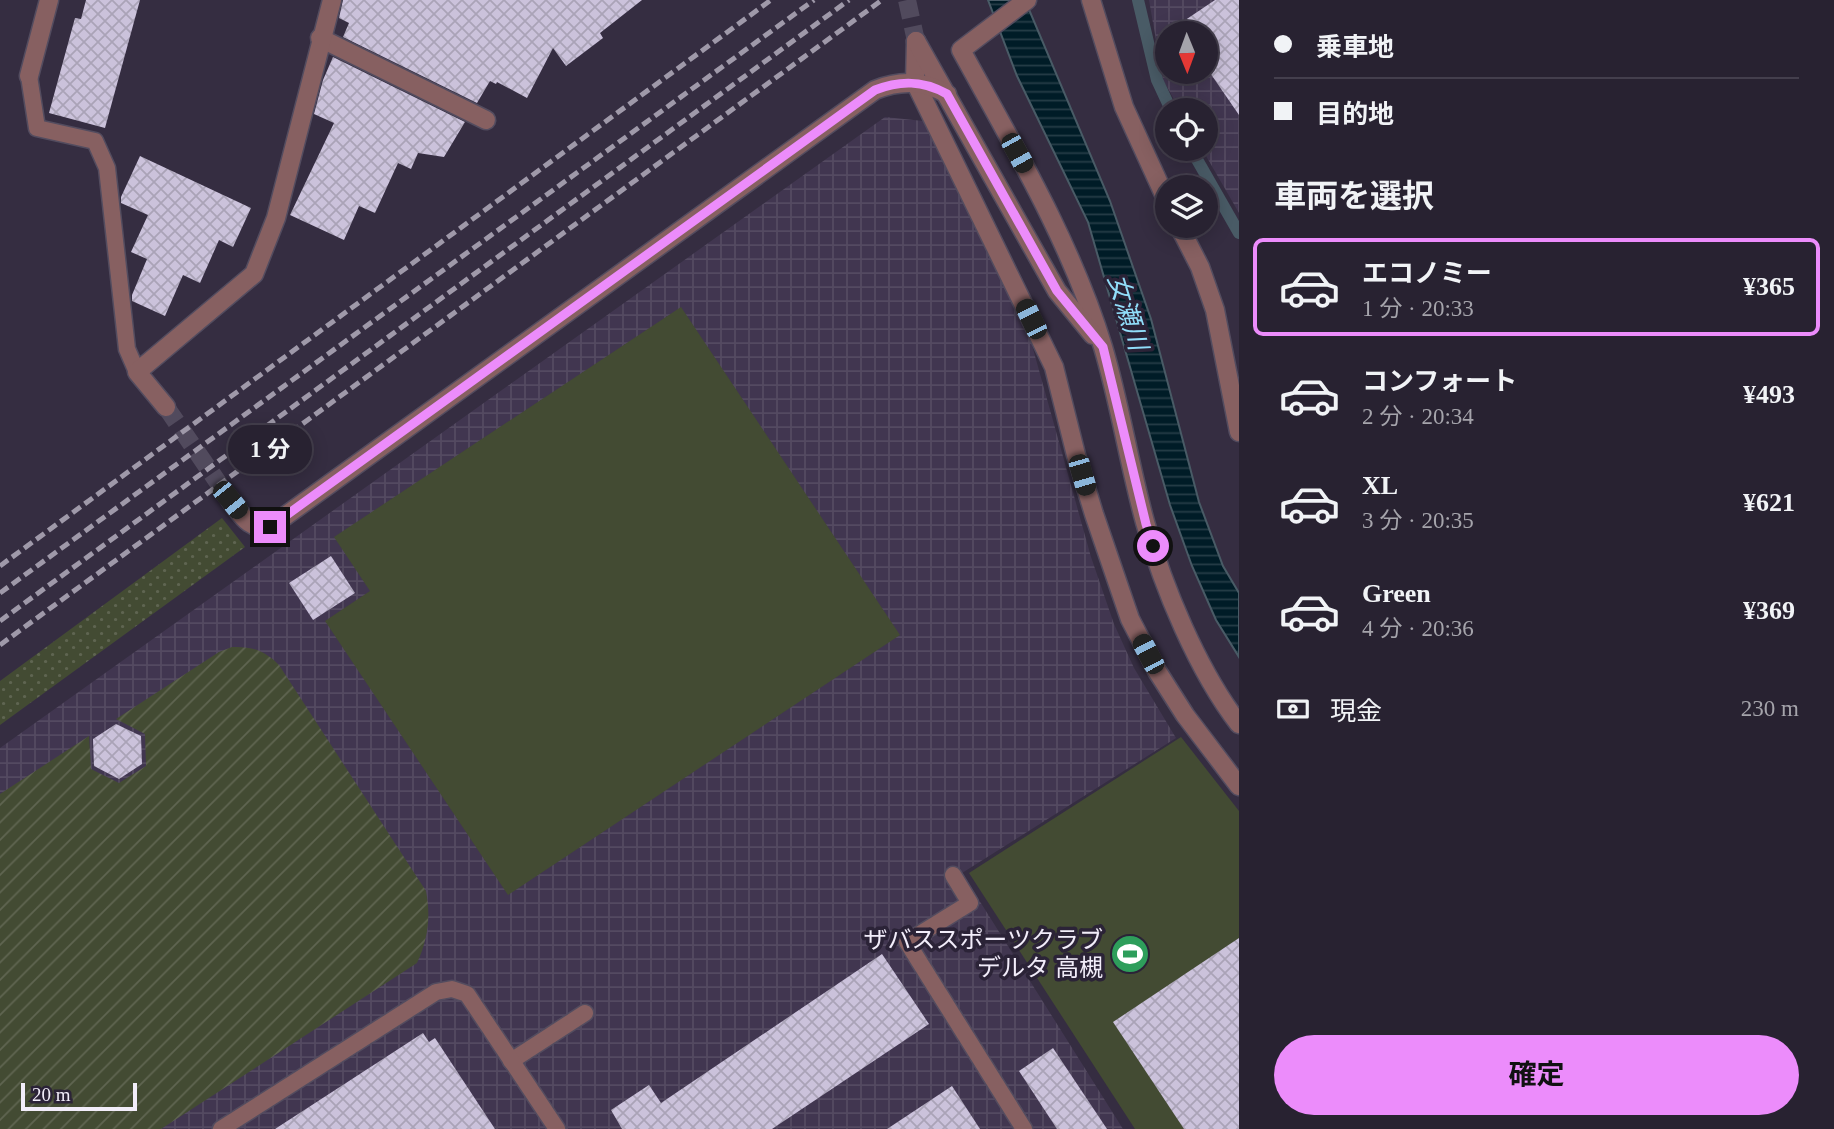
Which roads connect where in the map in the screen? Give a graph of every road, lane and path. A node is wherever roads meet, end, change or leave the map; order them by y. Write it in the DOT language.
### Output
graph roads {
  1 [pos="49,0"];
  2 [pos="332,0"];
  3 [pos="1027,0"];
  4 [pos="1091,0"];
  5 [pos="320,38"];
  6 [pos="29,76"];
  7 [pos="915,82"];
  8 [pos="947,94"];
  9 [pos="486,120"];
  10 [pos="1155,175"];
  11 [pos="1185,238"];
  12 [pos="1103,347"];
  13 [pos="138,372"];
  14 [pos="166,407"];
  15 [pos="1239,432"];
  16 [pos="230,500"];
  17 [pos="1239,724"];
  18 [pos="1239,786"];
  19 [pos="953,875"];
  20 [pos="585,1013"];
  21 [pos="511,1060"];
  22 [pos="221,1129"];
  23 [pos="556,1129"];
  24 [pos="1024,1129"];
  1 -- 6 [label="street"];
  2 -- 5 [label="street"];
  3 -- 12 [label="street"];
  4 -- 10 [label="street"];
  5 -- 9 [label="street"];
  5 -- 13 [label="street"];
  6 -- 13 [label="lane"];
  7 -- 8 [label="street"];
  7 -- 8 [label="street"];
  7 -- 16 [label="street"];
  7 -- 18 [label="street"];
  8 -- 12 [label="street"];
  11 -- 15 [label="street"];
  12 -- 17 [label="street"];
  13 -- 14 [label="street"];
  19 -- 24 [label="lane"];
  20 -- 21 [label="lane"];
  21 -- 22 [label="lane"];
  21 -- 23 [label="lane"];
}
